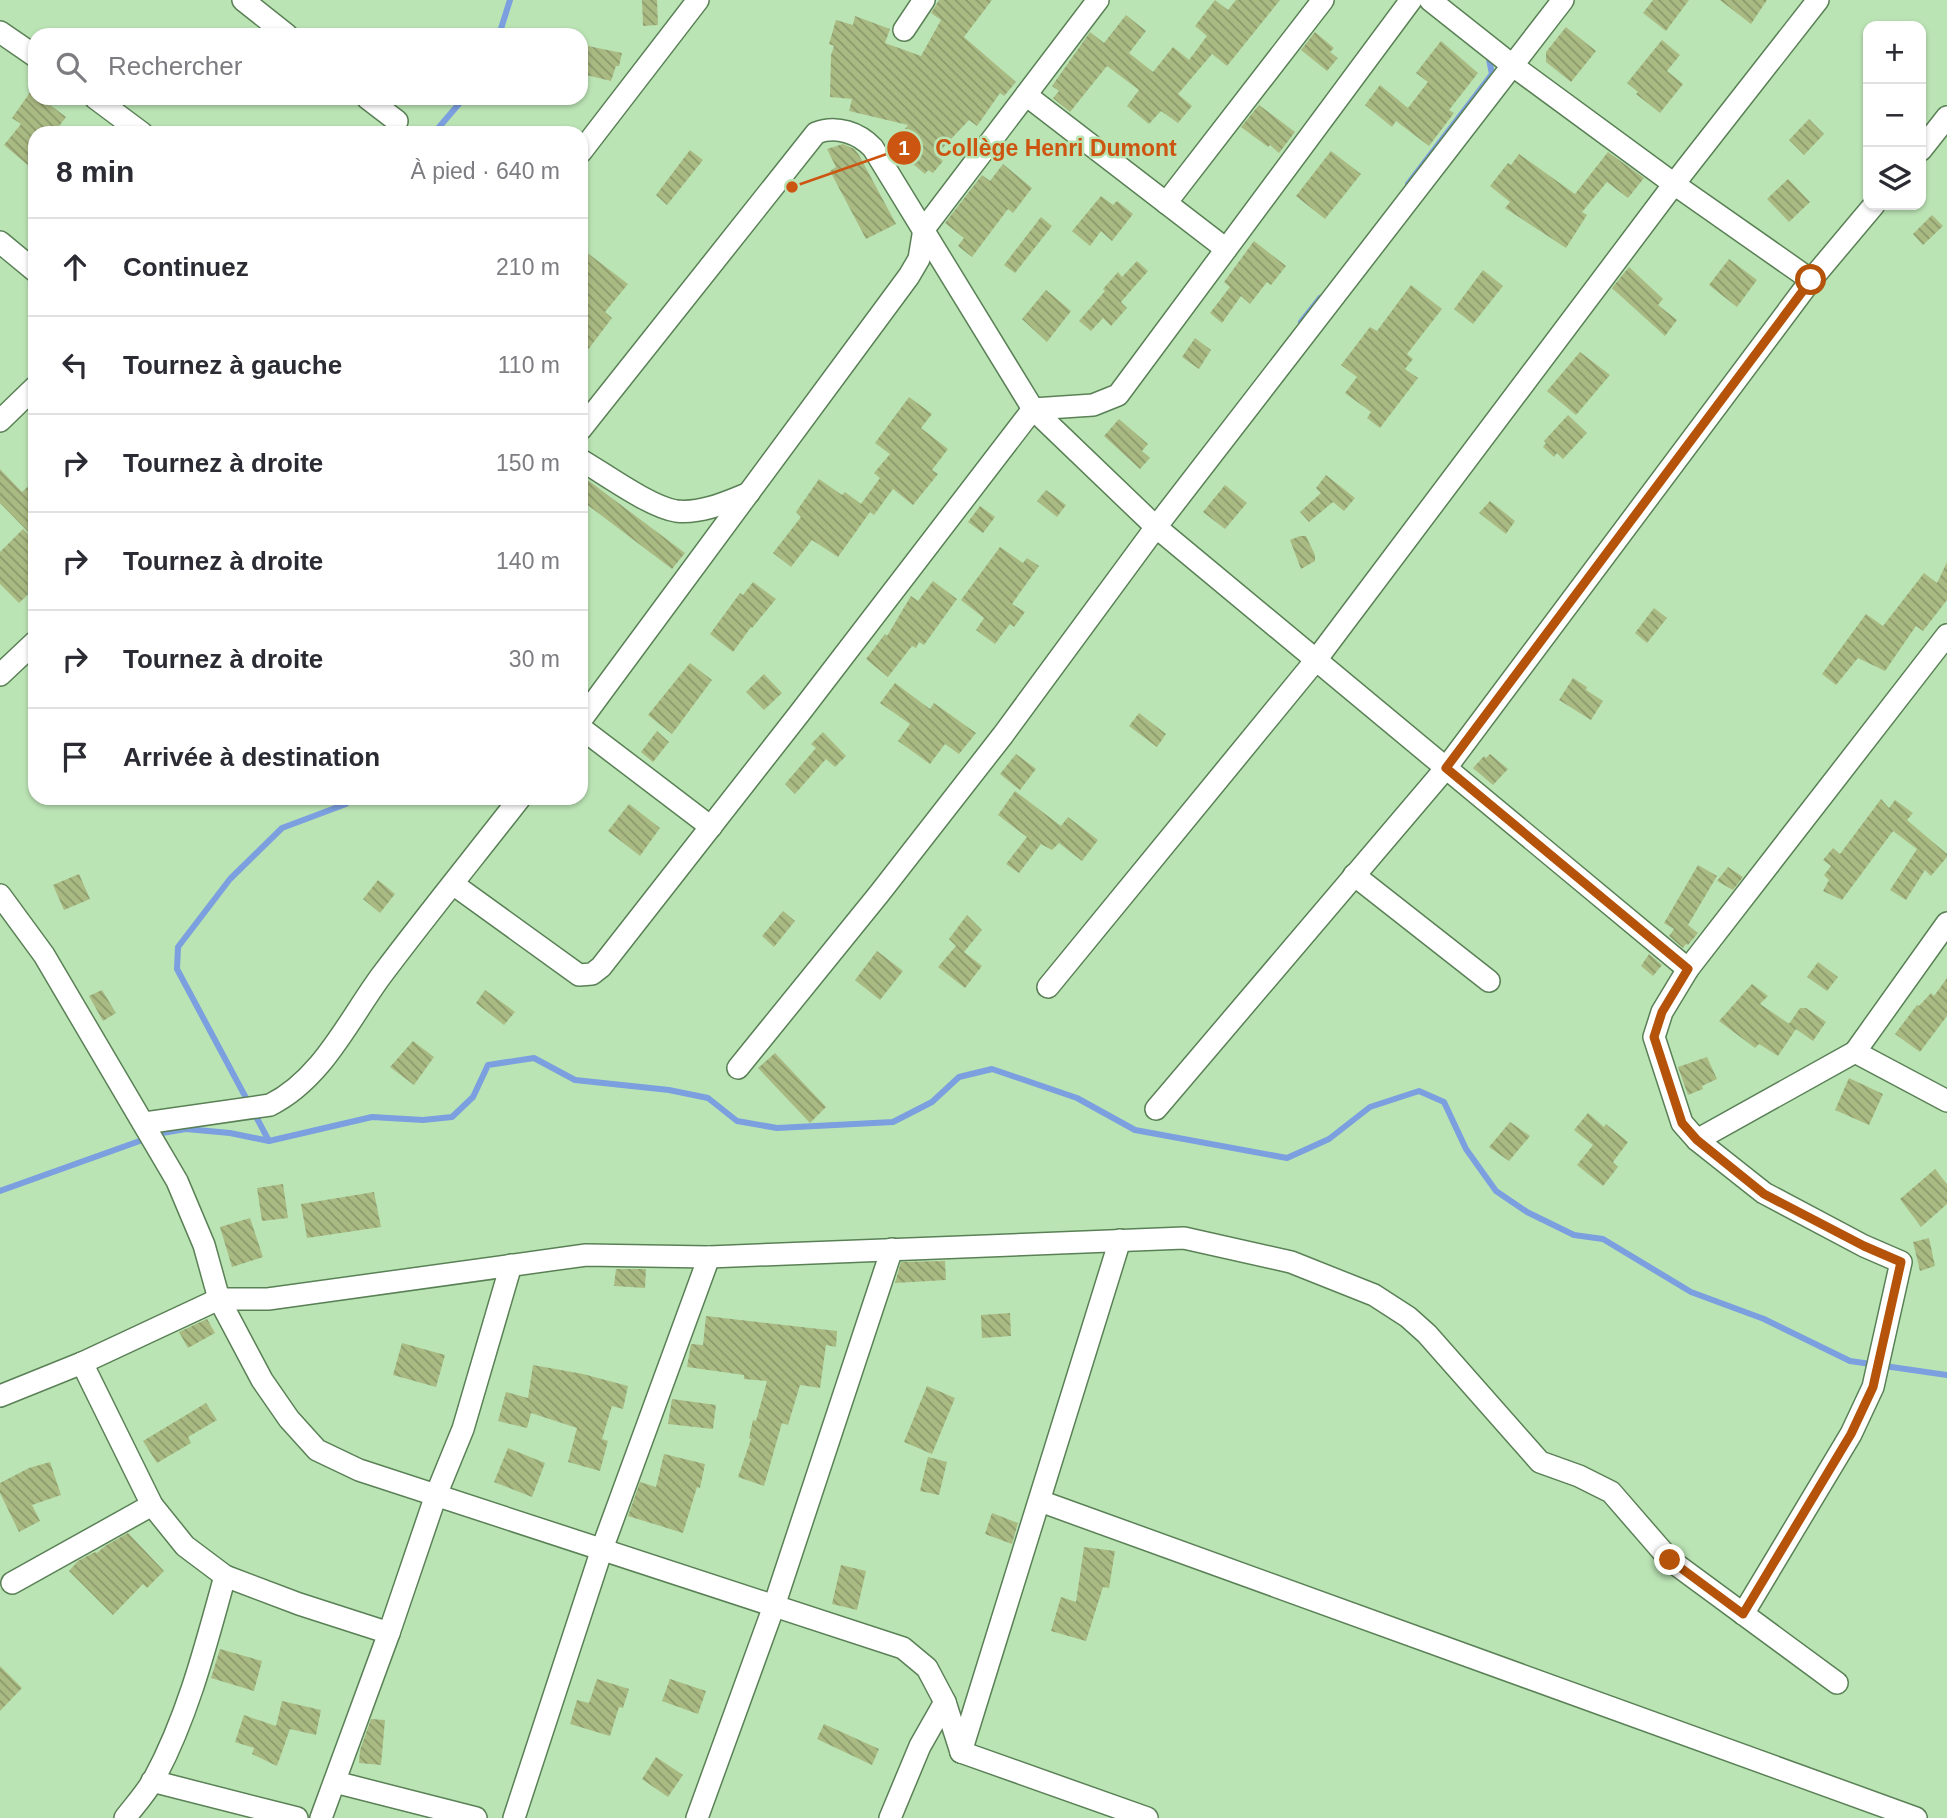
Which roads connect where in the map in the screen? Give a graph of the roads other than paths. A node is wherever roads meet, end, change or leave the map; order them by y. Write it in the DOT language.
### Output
graph roads {
  1 [pos="243,0"];
  2 [pos="698,0"];
  3 [pos="924,0"];
  4 [pos="1098,0"];
  5 [pos="1323,0"];
  6 [pos="1411,0"];
  7 [pos="1430,0"];
  8 [pos="1563,0"];
  9 [pos="1818,0"];
  10 [pos="278,28"];
  11 [pos="904,30"];
  12 [pos="0,32"];
  13 [pos="28,51"];
  14 [pos="1513,65"];
  15 [pos="1026,95"];
  16 [pos="104,105"];
  17 [pos="376,105"];
  18 [pos="1947,117"];
  19 [pos="397,121"];
  20 [pos="133,126"];
  21 [pos="588,143"];
  22 [pos="1923,147"];
  23 [pos="1674,184"];
  24 [pos="1166,203"];
  25 [pos="1870,210"];
  26 [pos="923,229"];
  27 [pos="0,242"];
  28 [pos="1226,249"];
  29 [pos="28,265"];
  30 [pos="1811,280"];
  31 [pos="28,394"];
  32 [pos="1033,409"];
  33 [pos="588,420"];
  34 [pos="0,421"];
  35 [pos="588,464"];
  36 [pos="749,493"];
  37 [pos="1156,527"];
  38 [pos="1947,635"];
  39 [pos="28,649"];
  40 [pos="1316,660"];
  41 [pos="0,675"];
  42 [pos="588,711"];
  43 [pos="588,733"];
  44 [pos="1446,768"];
  45 [pos="515,805"];
  46 [pos="711,827"];
  47 [pos="1354,875"];
  48 [pos="453,884"];
  49 [pos="0,895"];
  50 [pos="1947,923"];
  51 [pos="1688,969"];
  52 [pos="1489,981"];
  53 [pos="1048,987"];
  54 [pos="1855,1052"];
  55 [pos="737,1068"];
  56 [pos="1947,1101"];
  57 [pos="1156,1109"];
  58 [pos="145,1123"];
  59 [pos="1697,1140"];
  60 [pos="1120,1240"];
  61 [pos="892,1249"];
  62 [pos="709,1256"];
  63 [pos="511,1265"];
  64 [pos="219,1299"];
  65 [pos="82,1363"];
  66 [pos="0,1396"];
  67 [pos="436,1495"];
  68 [pos="1040,1501"];
  69 [pos="152,1505"];
  70 [pos="602,1549"];
  71 [pos="225,1576"];
  72 [pos="12,1583"];
  73 [pos="774,1606"];
  74 [pos="1743,1614"];
  75 [pos="390,1633"];
  76 [pos="1837,1683"];
  77 [pos="945,1702"];
  78 [pos="961,1752"];
  79 [pos="152,1781"];
  80 [pos="335,1782"];
  81 [pos="125,1818"];
  82 [pos="296,1818"];
  83 [pos="321,1818"];
  84 [pos="476,1818"];
  85 [pos="514,1818"];
  86 [pos="697,1818"];
  87 [pos="890,1818"];
  88 [pos="1147,1818"];
  89 [pos="1916,1818"];
  1 -- 10 [label="street"];
  2 -- 21 [label="street"];
  3 -- 11 [label="street"];
  4 -- 15 [label="street"];
  5 -- 24 [label="street"];
  6 -- 28 [label="street"];
  7 -- 14 [label="street"];
  8 -- 14 [label="street"];
  9 -- 23 [label="street"];
  12 -- 13 [label="street"];
  14 -- 23 [label="street"];
  14 -- 37 [label="street"];
  15 -- 24 [label="street"];
  15 -- 26 [label="street"];
  16 -- 20 [label="street"];
  17 -- 19 [label="street"];
  18 -- 22 [label="street"];
  23 -- 30 [label="street"];
  23 -- 40 [label="street"];
  24 -- 28 [label="street"];
  25 -- 30 [label="street"];
  26 -- 32 [label="street"];
  26 -- 33 [label="street"];
  26 -- 36 [label="street"];
  27 -- 29 [label="street"];
  28 -- 32 [label="street"];
  30 -- 44 [label="street"];
  31 -- 34 [label="street"];
  32 -- 37 [label="street"];
  32 -- 46 [label="street"];
  35 -- 36 [label="street"];
  36 -- 42 [label="street"];
  37 -- 40 [label="street"];
  37 -- 55 [label="street"];
  38 -- 51 [label="street"];
  39 -- 41 [label="street"];
  40 -- 44 [label="street"];
  40 -- 53 [label="street"];
  43 -- 46 [label="street"];
  44 -- 47 [label="street"];
  44 -- 51 [label="street"];
  45 -- 48 [label="street"];
  46 -- 48 [label="street"];
  47 -- 52 [label="street"];
  47 -- 57 [label="street"];
  48 -- 58 [label="street"];
  49 -- 58 [label="street"];
  50 -- 54 [label="street"];
  51 -- 59 [label="street"];
  54 -- 56 [label="street"];
  54 -- 59 [label="street"];
  58 -- 64 [label="street"];
  59 -- 74 [label="street"];
  60 -- 61 [label="street"];
  60 -- 68 [label="street"];
  60 -- 74 [label="street"];
  61 -- 62 [label="street"];
  61 -- 73 [label="street"];
  62 -- 63 [label="street"];
  62 -- 70 [label="street"];
  63 -- 64 [label="street"];
  63 -- 67 [label="street"];
  64 -- 65 [label="street"];
  64 -- 67 [label="street"];
  65 -- 66 [label="street"];
  65 -- 69 [label="street"];
  67 -- 70 [label="street"];
  67 -- 75 [label="street"];
  68 -- 78 [label="street"];
  68 -- 89 [label="street"];
  69 -- 71 [label="street"];
  69 -- 72 [label="street"];
  70 -- 73 [label="street"];
  70 -- 85 [label="street"];
  71 -- 75 [label="street"];
  71 -- 79 [label="street"];
  73 -- 77 [label="street"];
  73 -- 86 [label="street"];
  74 -- 76 [label="street"];
  75 -- 80 [label="street"];
  77 -- 78 [label="street"];
  77 -- 87 [label="street"];
  78 -- 88 [label="street"];
  79 -- 81 [label="street"];
  79 -- 82 [label="street"];
  80 -- 83 [label="street"];
  80 -- 84 [label="street"];
}
